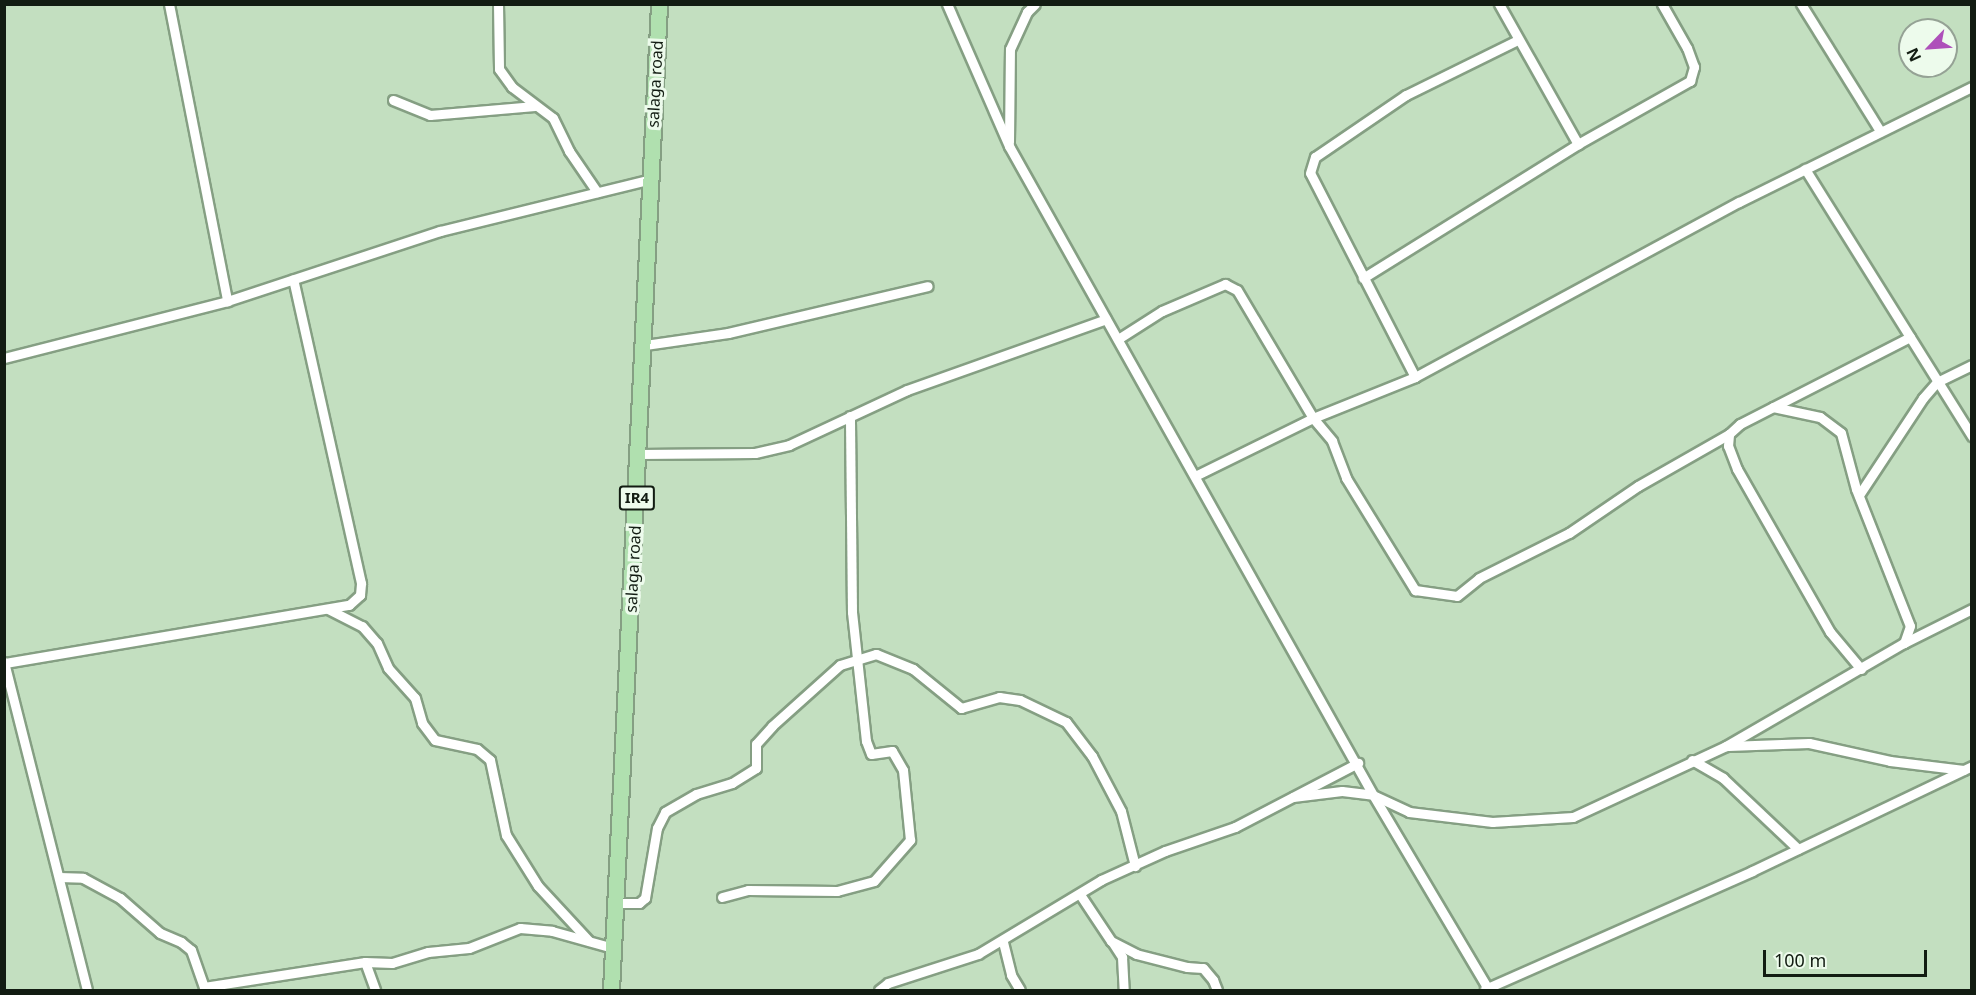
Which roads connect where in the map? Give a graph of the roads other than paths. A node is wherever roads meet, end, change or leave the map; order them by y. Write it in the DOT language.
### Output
graph roads {
  1 [pos="169,4"];
  2 [pos="498,4"];
  3 [pos="659,4"];
  4 [pos="947,4"];
  5 [pos="1035,4"];
  6 [pos="1499,4"];
  7 [pos="1662,4"];
  8 [pos="1801,4"];
  9 [pos="1518,40"];
  10 [pos="1971,87"];
  11 [pos="393,100"];
  12 [pos="535,106"];
  13 [pos="1880,131"];
  14 [pos="1578,144"];
  15 [pos="1009,146"];
  16 [pos="1804,169"];
  17 [pos="651,179"];
  18 [pos="597,192"];
  19 [pos="1363,278"];
  20 [pos="293,280"];
  21 [pos="928,286"];
  22 [pos="227,301"];
  23 [pos="1106,319"];
  24 [pos="1910,337"];
  25 [pos="1118,339"];
  26 [pos="645,345"];
  27 [pos="4,358"];
  28 [pos="1971,365"];
  29 [pos="1415,376"];
  30 [pos="1937,382"];
  31 [pos="1773,407"];
  32 [pos="850,416"];
  33 [pos="1313,418"];
  34 [pos="1729,434"];
  35 [pos="1971,436"];
  36 [pos="639,454"];
  37 [pos="1196,476"];
  38 [pos="1858,495"];
  39 [pos="326,609"];
  40 [pos="1971,609"];
  41 [pos="1904,643"];
  42 [pos="855,659"];
  43 [pos="5,663"];
  44 [pos="1861,669"];
  45 [pos="1726,746"];
  46 [pos="1692,760"];
  47 [pos="1358,763"];
  48 [pos="1967,768"];
  49 [pos="1373,795"];
  50 [pos="1293,797"];
  51 [pos="1798,849"];
  52 [pos="1136,866"];
  53 [pos="58,877"];
  54 [pos="1081,896"];
  55 [pos="722,897"];
  56 [pos="615,903"];
  57 [pos="589,941"];
  58 [pos="1112,941"];
  59 [pos="1003,942"];
  60 [pos="613,948"];
  61 [pos="365,962"];
  62 [pos="205,989"];
  63 [pos="87,990"];
  64 [pos="375,990"];
  65 [pos="611,990"];
  66 [pos="879,990"];
  67 [pos="1020,990"];
  68 [pos="1124,990"];
  69 [pos="1217,990"];
  70 [pos="1487,990"];
  1 -- 22 [label="street"];
  2 -- 12 [label="street"];
  3 -- 17 [label="main road, salaga road / IR4"];
  4 -- 15 [label="street"];
  5 -- 15 [label="street"];
  6 -- 9 [label="street"];
  7 -- 14 [label="street"];
  8 -- 13 [label="street"];
  9 -- 14 [label="street"];
  9 -- 19 [label="street"];
  10 -- 13 [label="street"];
  11 -- 12 [label="street"];
  12 -- 18 [label="street"];
  13 -- 16 [label="street"];
  14 -- 19 [label="street"];
  15 -- 23 [label="street"];
  16 -- 24 [label="street"];
  16 -- 29 [label="street"];
  17 -- 18 [label="street"];
  17 -- 26 [label="main road, salaga road / IR4"];
  18 -- 20 [label="street"];
  19 -- 29 [label="street"];
  20 -- 22 [label="street"];
  20 -- 39 [label="street"];
  21 -- 26 [label="street"];
  22 -- 27 [label="street"];
  23 -- 25 [label="street"];
  23 -- 32 [label="street"];
  24 -- 30 [label="street"];
  24 -- 31 [label="street"];
  25 -- 33 [label="street"];
  25 -- 37 [label="street"];
  26 -- 36 [label="main road, salaga road / IR4"];
  28 -- 30 [label="street"];
  29 -- 33 [label="street"];
  30 -- 35 [label="street"];
  30 -- 38 [label="street"];
  31 -- 34 [label="street"];
  31 -- 38 [label="street"];
  32 -- 36 [label="street"];
  32 -- 42 [label="street"];
  33 -- 34 [label="street"];
  33 -- 37 [label="street"];
  34 -- 44 [label="street"];
  36 -- 56 [label="main road, salaga road / IR4"];
  37 -- 47 [label="street"];
  38 -- 41 [label="street"];
  39 -- 43 [label="street"];
  39 -- 57 [label="street"];
  40 -- 41 [label="street"];
  41 -- 44 [label="street"];
  42 -- 52 [label="street"];
  42 -- 55 [label="street"];
  42 -- 56 [label="street"];
  43 -- 53 [label="street"];
  44 -- 45 [label="street"];
  45 -- 46 [label="street"];
  45 -- 48 [label="street"];
  46 -- 49 [label="street"];
  46 -- 51 [label="street"];
  47 -- 49 [label="street"];
  47 -- 50 [label="street"];
  48 -- 51 [label="street"];
  49 -- 50 [label="street"];
  49 -- 70 [label="street"];
  50 -- 52 [label="street"];
  51 -- 70 [label="street"];
  52 -- 54 [label="street"];
  53 -- 62 [label="street"];
  53 -- 63 [label="street"];
  54 -- 58 [label="street"];
  54 -- 59 [label="street"];
  56 -- 60 [label="main road, salaga road / IR4"];
  57 -- 60 [label="street"];
  57 -- 61 [label="street"];
  58 -- 68 [label="street"];
  58 -- 69 [label="street"];
  59 -- 66 [label="street"];
  59 -- 67 [label="street"];
  60 -- 65 [label="main road, salaga road / IR4"];
  61 -- 62 [label="street"];
  61 -- 64 [label="street"];
}
